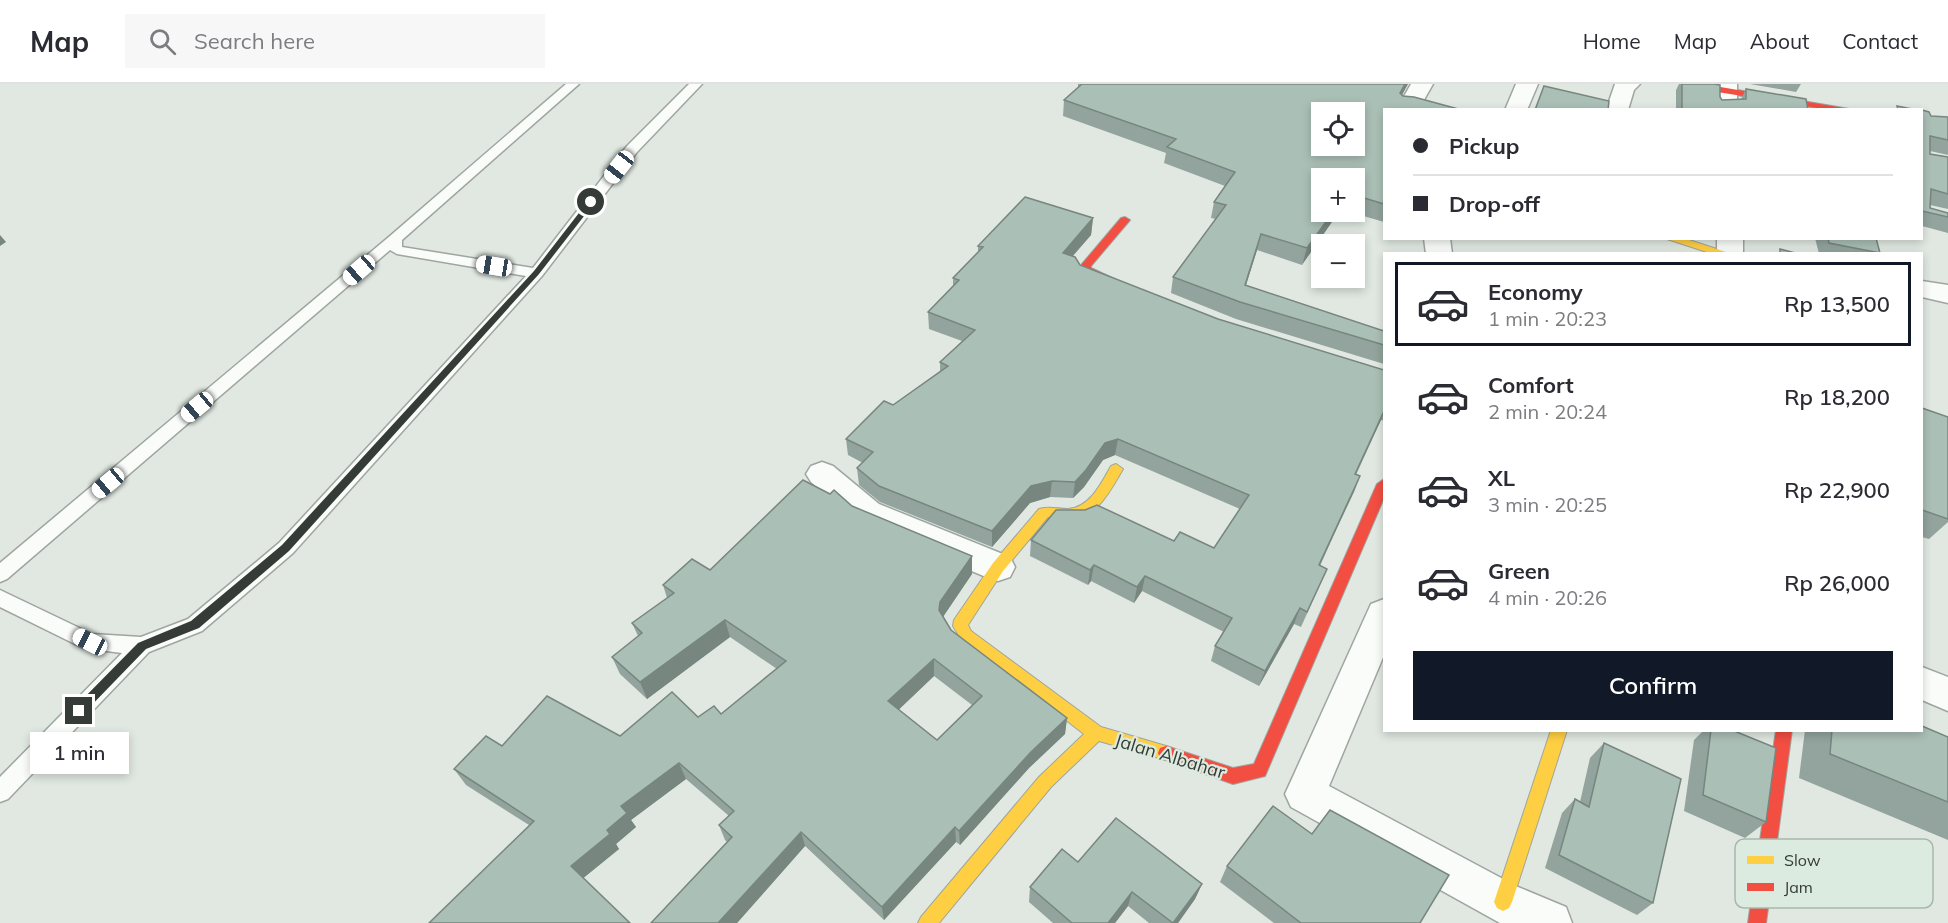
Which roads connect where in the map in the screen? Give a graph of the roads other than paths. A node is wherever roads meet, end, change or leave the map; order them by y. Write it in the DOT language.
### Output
graph roads {
  1 [pos="573,84"];
  2 [pos="696,84"];
  3 [pos="1422,84"];
  4 [pos="1527,84"];
  5 [pos="1629,84"];
  6 [pos="1686,84"];
  7 [pos="1726,95"];
  8 [pos="1412,108"];
  9 [pos="1517,108"];
  10 [pos="1618,108"];
  11 [pos="1834,108"];
  12 [pos="1125,220"];
  13 [pos="395,239"];
  14 [pos="1676,240"];
  15 [pos="1721,252"];
  16 [pos="537,273"];
  17 [pos="1923,289"];
  18 [pos="1137,292"];
  19 [pos="1948,294"];
  20 [pos="1116,469"];
  21 [pos="822,474"];
  22 [pos="1383,487"];
  23 [pos="998,567"];
  24 [pos="0,574"];
  25 [pos="0,598"];
  26 [pos="1383,616"];
  27 [pos="142,646"];
  28 [pos="1923,683"];
  29 [pos="1948,694"];
  30 [pos="1558,732"];
  31 [pos="1784,732"];
  32 [pos="1096,733"];
  33 [pos="0,792"];
  34 [pos="1769,839"];
  35 [pos="1503,902"];
  36 [pos="1759,908"];
  37 [pos="927,923"];
  38 [pos="1550,923"];
  39 [pos="1757,923"];
  1 -- 13 [label="lane"];
  2 -- 16 [label="lane"];
  3 -- 8 [label="street"];
  4 -- 9 [label="street"];
  5 -- 10 [label="street"];
  6 -- 7 [label="street"];
  7 -- 11 [label="street"];
  12 -- 18 [label="street"];
  13 -- 16 [label="lane"];
  13 -- 24 [label="lane"];
  14 -- 15 [label="street"];
  16 -- 27 [label="lane"];
  17 -- 19 [label="street"];
  20 -- 23 [label="street"];
  21 -- 23 [label="street"];
  22 -- 32 [label="street, Jalan Albahar"];
  23 -- 32 [label="street"];
  25 -- 27 [label="lane"];
  26 -- 35 [label="street"];
  27 -- 33 [label="lane"];
  28 -- 29 [label="street"];
  30 -- 35 [label="street"];
  31 -- 34 [label="street"];
  32 -- 37 [label="street, Jalan Albahar"];
  35 -- 38 [label="street"];
  36 -- 39 [label="street"];
}
